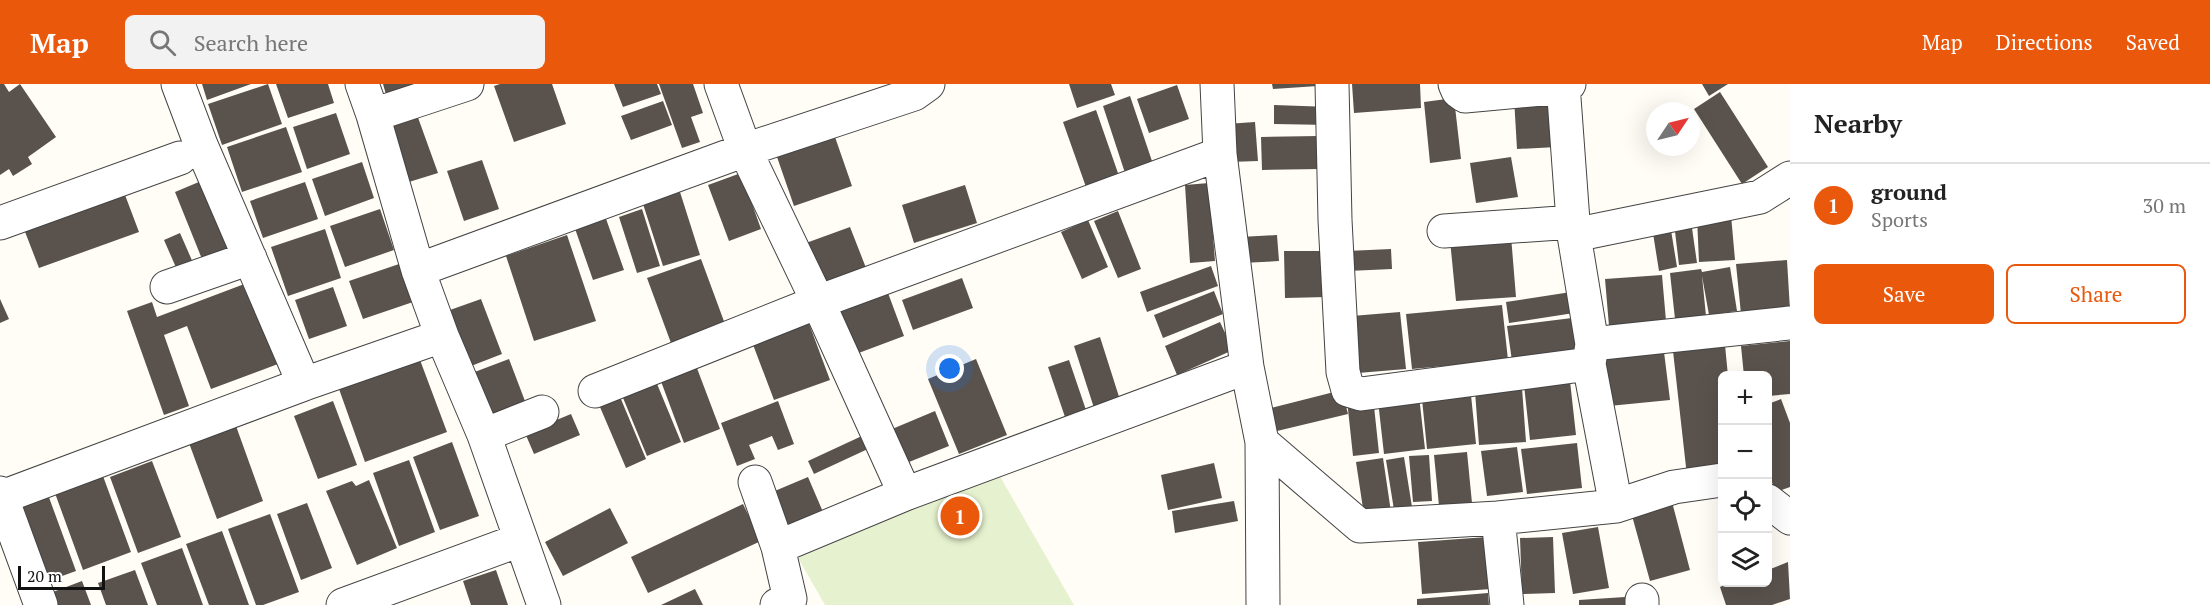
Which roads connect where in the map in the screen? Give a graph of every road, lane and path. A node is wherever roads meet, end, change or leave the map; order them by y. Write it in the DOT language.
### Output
graph roads {
  1 [pos="178,84"];
  2 [pos="362,84"];
  3 [pos="468,84"];
  4 [pos="721,84"];
  5 [pos="1217,84"];
  6 [pos="1332,84"];
  7 [pos="1455,84"];
  8 [pos="1565,85"];
  9 [pos="917,88"];
  10 [pos="373,115"];
  11 [pos="745,150"];
  12 [pos="1220,154"];
  13 [pos="180,158"];
  14 [pos="1790,178"];
  15 [pos="0,223"];
  16 [pos="1574,228"];
  17 [pos="1444,231"];
  18 [pos="250,258"];
  19 [pos="418,270"];
  20 [pos="167,287"];
  21 [pos="818,302"];
  22 [pos="1790,323"];
  23 [pos="442,336"];
  24 [pos="1591,354"];
  25 [pos="1247,367"];
  26 [pos="304,384"];
  27 [pos="595,391"];
  28 [pos="542,412"];
  29 [pos="484,435"];
  30 [pos="1262,442"];
  31 [pos="1718,481"];
  32 [pos="755,482"];
  33 [pos="905,494"];
  34 [pos="1,495"];
  35 [pos="1772,505"];
  36 [pos="1616,506"];
  37 [pos="1498,518"];
  38 [pos="1790,518"];
  39 [pos="520,540"];
  40 [pos="777,547"];
  41 [pos="787,603"];
  42 [pos="41,605"];
  43 [pos="343,605"];
  44 [pos="544,605"];
  45 [pos="1263,605"];
  46 [pos="1507,605"];
  1 -- 18 [label="street"];
  2 -- 10 [label="street"];
  3 -- 10 [label="street"];
  4 -- 11 [label="street"];
  5 -- 12 [label="street"];
  6 -- 24 [label="street"];
  7 -- 8 [label="street"];
  8 -- 16 [label="street"];
  9 -- 11 [label="street"];
  10 -- 19 [label="street"];
  11 -- 19 [label="street"];
  11 -- 21 [label="street"];
  12 -- 21 [label="street"];
  12 -- 25 [label="street"];
  13 -- 15 [label="street"];
  14 -- 16 [label="street"];
  16 -- 17 [label="street"];
  16 -- 24 [label="street"];
  18 -- 20 [label="street"];
  18 -- 26 [label="street"];
  19 -- 23 [label="street"];
  21 -- 27 [label="street"];
  21 -- 33 [label="street"];
  22 -- 24 [label="street"];
  23 -- 26 [label="street"];
  23 -- 29 [label="street"];
  24 -- 36 [label="street"];
  25 -- 30 [label="street"];
  25 -- 33 [label="street"];
  26 -- 34 [label="street"];
  28 -- 29 [label="street"];
  29 -- 39 [label="street"];
  30 -- 37 [label="street"];
  30 -- 45 [label="street"];
  31 -- 36 [label="street"];
  32 -- 40 [label="street"];
  33 -- 40 [label="street"];
  34 -- 42 [label="street"];
  35 -- 38 [label="street"];
  36 -- 37 [label="street"];
  37 -- 46 [label="street"];
  39 -- 43 [label="street"];
  39 -- 44 [label="street"];
  40 -- 41 [label="street"];
}
